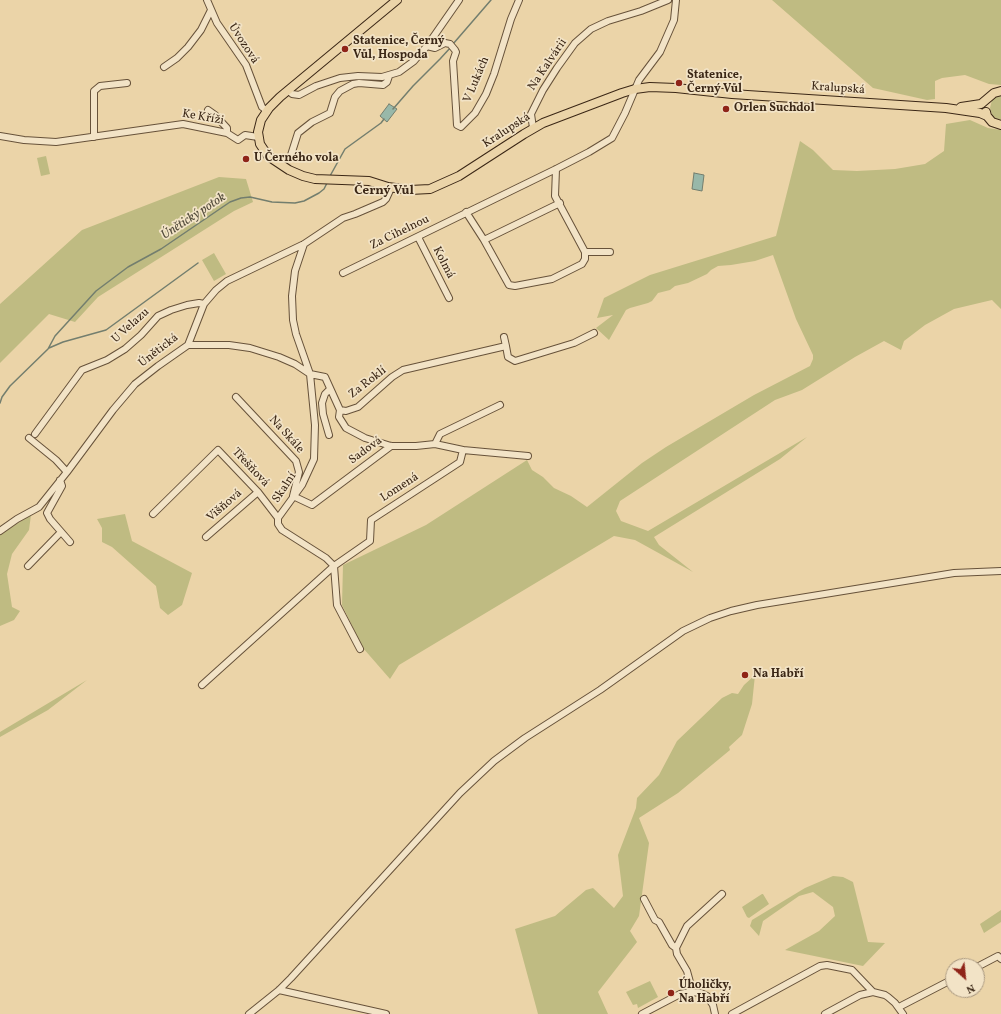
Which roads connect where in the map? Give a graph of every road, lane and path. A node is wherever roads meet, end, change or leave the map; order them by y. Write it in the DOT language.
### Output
graph roads {
  1 [pos="207,0"];
  2 [pos="397,0"];
  3 [pos="459,0"];
  4 [pos="519,0"];
  5 [pos="668,0"];
  6 [pos="676,0"];
  7 [pos="211,10"];
  8 [pos="427,46"];
  9 [pos="164,67"];
  10 [pos="389,76"];
  11 [pos="127,83"];
  12 [pos="635,89"];
  13 [pos="288,90"];
  14 [pos="1001,91"];
  15 [pos="989,98"];
  16 [pos="946,108"];
  17 [pos="208,110"];
  18 [pos="267,110"];
  19 [pos="987,116"];
  20 [pos="1001,125"];
  21 [pos="533,128"];
  22 [pos="227,133"];
  23 [pos="0,136"];
  24 [pos="94,136"];
  25 [pos="258,137"];
  26 [pos="291,155"];
  27 [pos="556,169"];
  28 [pos="391,188"];
  29 [pos="560,203"];
  30 [pos="466,212"];
  31 [pos="418,237"];
  32 [pos="484,240"];
  33 [pos="304,244"];
  34 [pos="585,252"];
  35 [pos="610,252"];
  36 [pos="343,273"];
  37 [pos="449,298"];
  38 [pos="204,304"];
  39 [pos="594,333"];
  40 [pos="504,337"];
  41 [pos="188,344"];
  42 [pos="506,346"];
  43 [pos="310,374"];
  44 [pos="330,389"];
  45 [pos="236,397"];
  46 [pos="500,405"];
  47 [pos="340,410"];
  48 [pos="35,434"];
  49 [pos="329,435"];
  50 [pos="29,438"];
  51 [pos="435,444"];
  52 [pos="391,446"];
  53 [pos="463,450"];
  54 [pos="528,456"];
  55 [pos="67,472"];
  56 [pos="60,480"];
  57 [pos="258,492"];
  58 [pos="294,496"];
  59 [pos="153,514"];
  60 [pos="278,518"];
  61 [pos="0,531"];
  62 [pos="61,532"];
  63 [pos="206,537"];
  64 [pos="70,542"];
  65 [pos="28,566"];
  66 [pos="334,566"];
  67 [pos="1001,571"];
  68 [pos="360,649"];
  69 [pos="202,685"];
  70 [pos="722,894"];
  71 [pos="644,899"];
  72 [pos="676,948"];
  73 [pos="1001,958"];
  74 [pos="985,962"];
  75 [pos="945,983"];
  76 [pos="279,990"];
  77 [pos="690,992"];
  78 [pos="873,992"];
  79 [pos="899,1007"];
  80 [pos="249,1014"];
  81 [pos="386,1014"];
  82 [pos="642,1014"];
  83 [pos="715,1014"];
  84 [pos="732,1014"];
  85 [pos="825,1014"];
  86 [pos="903,1014"];
  1 -- 7 [label="street, Úvozová"];
  2 -- 13 [label="main road"];
  3 -- 8 [label="street"];
  4 -- 8 [label="street, V Lukách"];
  5 -- 21 [label="street, Na Kalvárii"];
  6 -- 12 [label="street, Za Cihelnou"];
  7 -- 9 [label="street"];
  7 -- 18 [label="street, Úvozová"];
  8 -- 10 [label="street"];
  10 -- 13 [label="street"];
  10 -- 26 [label="street"];
  11 -- 24 [label="street"];
  12 -- 16 [label="main road, Kralupská"];
  12 -- 21 [label="main road, Kralupská"];
  12 -- 27 [label="street, Za Cihelnou"];
  13 -- 18 [label="main road"];
  14 -- 15 [label="main road"];
  15 -- 16 [label="main road"];
  15 -- 19 [label="main road"];
  16 -- 19 [label="main road, Kralupská"];
  17 -- 22 [label="street"];
  18 -- 25 [label="main road"];
  19 -- 20 [label="main road, Kralupská"];
  21 -- 28 [label="main road, Kralupská"];
  22 -- 24 [label="street, Ke Kříži"];
  22 -- 25 [label="street, Ke Kříži"];
  23 -- 24 [label="street, Ke Kříži"];
  25 -- 28 [label="main road, Kralupská"];
  27 -- 29 [label="street"];
  27 -- 30 [label="street, Za Cihelnou"];
  28 -- 33 [label="street, Únětická"];
  29 -- 32 [label="street"];
  29 -- 34 [label="street"];
  30 -- 31 [label="street, Za Cihelnou"];
  30 -- 32 [label="street"];
  31 -- 36 [label="street, Za Cihelnou"];
  31 -- 37 [label="street, Kolmá"];
  32 -- 34 [label="street"];
  33 -- 38 [label="street, Únětická"];
  33 -- 43 [label="street, Skalní"];
  34 -- 35 [label="street"];
  38 -- 41 [label="street, Únětická"];
  38 -- 48 [label="street, U Velazu"];
  39 -- 42 [label="street"];
  40 -- 42 [label="street"];
  41 -- 43 [label="street"];
  41 -- 55 [label="street, Únětická"];
  42 -- 47 [label="street, Za Roklí"];
  43 -- 44 [label="street, Za Roklí"];
  43 -- 58 [label="street, Skalní"];
  44 -- 47 [label="street, Za Roklí"];
  44 -- 49 [label="street"];
  45 -- 58 [label="street, Na Skále"];
  46 -- 51 [label="street"];
  47 -- 52 [label="street"];
  50 -- 55 [label="street"];
  51 -- 52 [label="street, Sadová"];
  51 -- 53 [label="street"];
  52 -- 58 [label="street, Sadová"];
  53 -- 54 [label="street"];
  53 -- 66 [label="street, Lomená"];
  55 -- 56 [label="street, Únětická"];
  56 -- 61 [label="street, Únětická"];
  56 -- 62 [label="street"];
  57 -- 59 [label="street, Třešňová"];
  57 -- 60 [label="street, Třešňová"];
  57 -- 63 [label="street, Višňová"];
  58 -- 60 [label="street, Skalní"];
  60 -- 66 [label="street, Skalní"];
  62 -- 64 [label="street"];
  62 -- 65 [label="street"];
  66 -- 68 [label="street"];
  66 -- 69 [label="street"];
  67 -- 76 [label="street"];
  70 -- 72 [label="street"];
  71 -- 72 [label="street"];
  72 -- 77 [label="street"];
  73 -- 74 [label="street"];
  75 -- 79 [label="street"];
  76 -- 80 [label="street"];
  76 -- 81 [label="street"];
  77 -- 82 [label="street"];
  77 -- 83 [label="street"];
  78 -- 79 [label="street"];
  78 -- 84 [label="street"];
  78 -- 85 [label="street"];
  79 -- 86 [label="street"];
}
